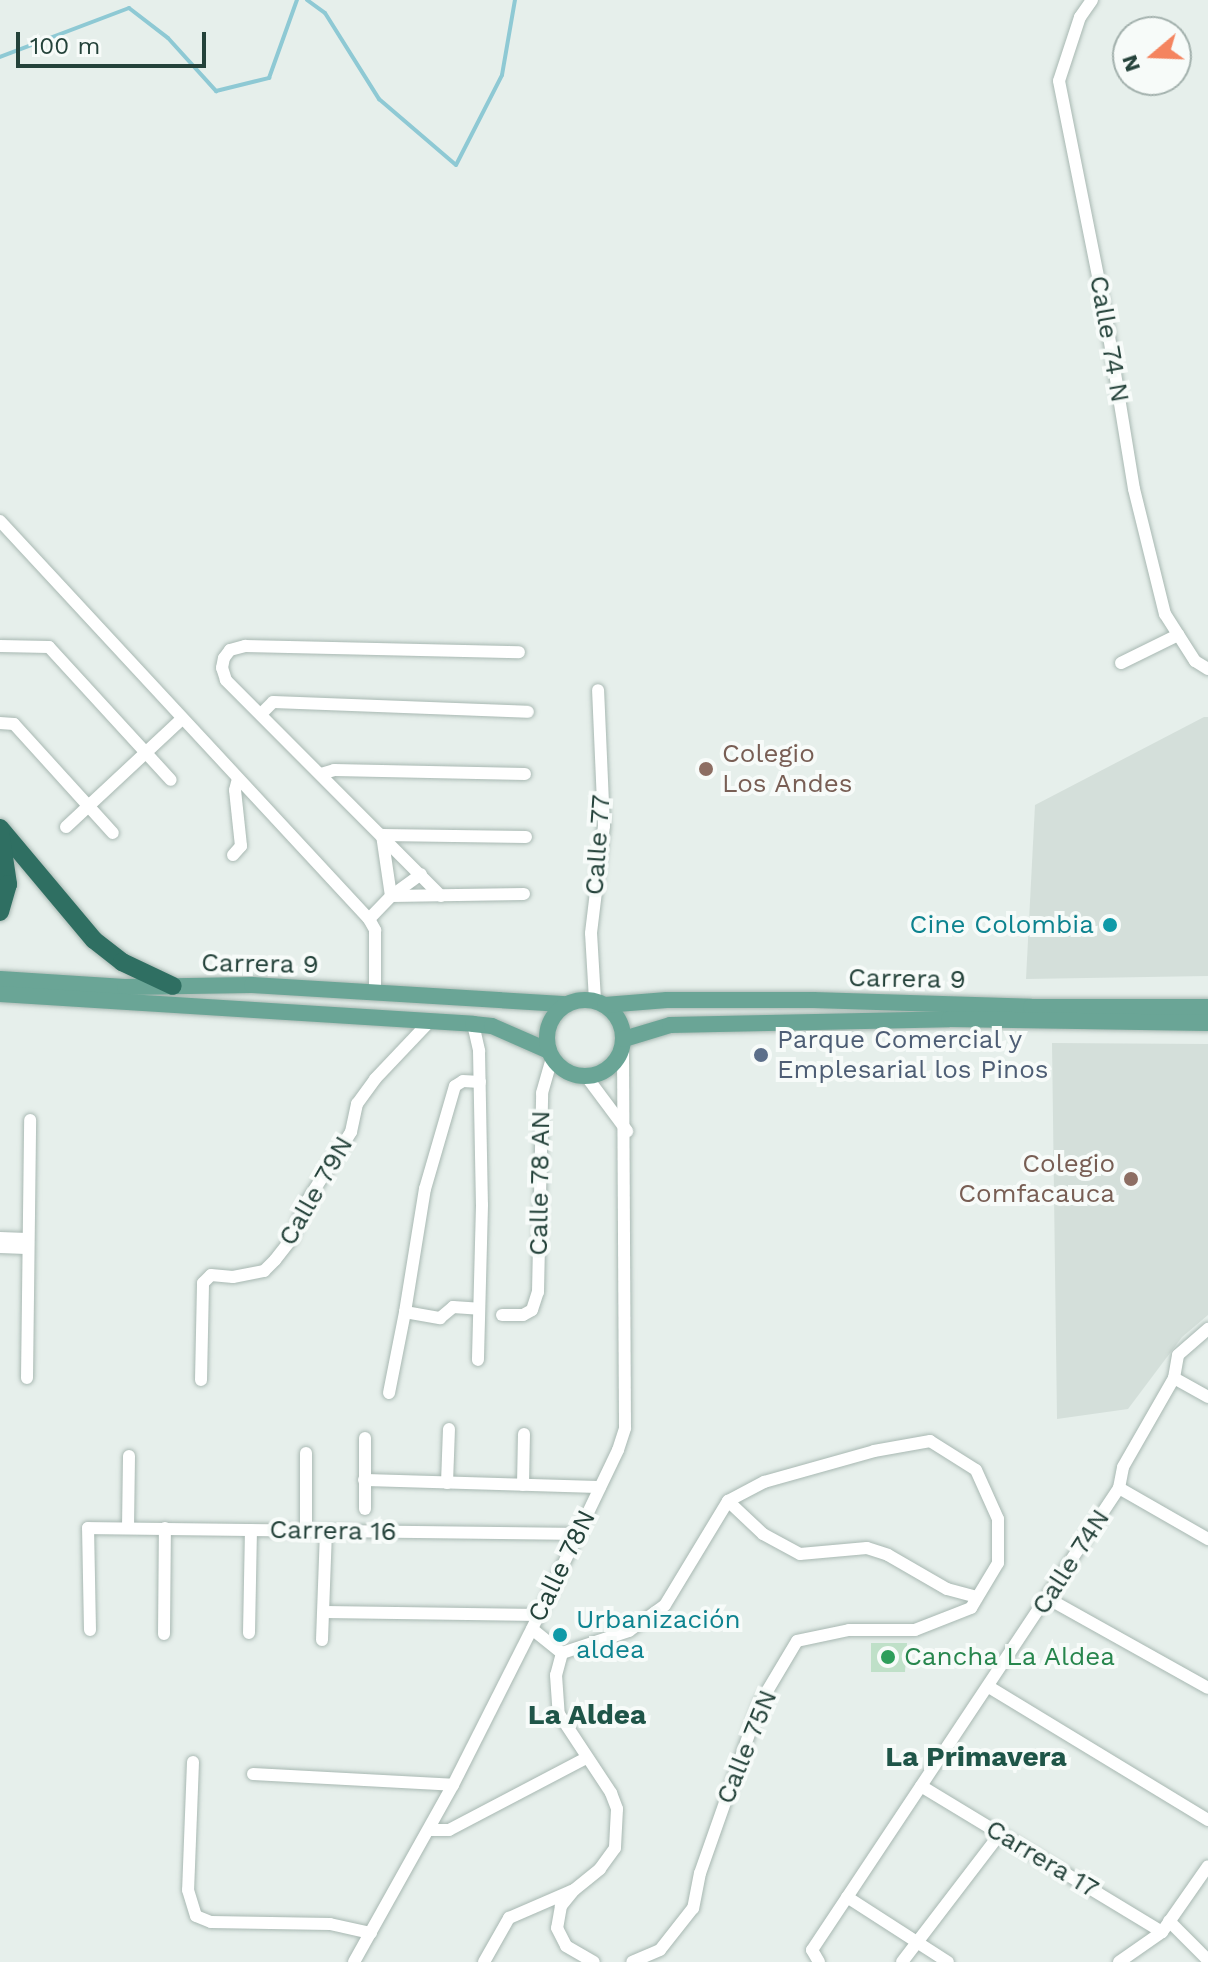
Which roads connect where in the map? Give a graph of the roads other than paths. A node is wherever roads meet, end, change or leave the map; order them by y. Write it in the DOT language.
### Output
graph roads {
  1 [pos="1092,0"];
  2 [pos="0,521"];
  3 [pos="1178,635"];
  4 [pos="0,646"];
  5 [pos="519,652"];
  6 [pos="1121,663"];
  7 [pos="1208,669"];
  8 [pos="598,690"];
  9 [pos="528,712"];
  10 [pos="261,714"];
  11 [pos="182,719"];
  12 [pos="0,723"];
  13 [pos="144,753"];
  14 [pos="321,774"];
  15 [pos="525,774"];
  16 [pos="238,779"];
  17 [pos="171,780"];
  18 [pos="88,807"];
  19 [pos="66,827"];
  20 [pos="0,829"];
  21 [pos="113,833"];
  22 [pos="382,835"];
  23 [pos="526,837"];
  24 [pos="233,855"];
  25 [pos="421,874"];
  26 [pos="524,894"];
  27 [pos="391,896"];
  28 [pos="441,896"];
  29 [pos="0,912"];
  30 [pos="369,919"];
  31 [pos="0,979"];
  32 [pos="173,986"];
  33 [pos="375,992"];
  34 [pos="0,994"];
  35 [pos="600,1002"];
  36 [pos="566,1004"];
  37 [pos="1208,1007"];
  38 [pos="431,1020"];
  39 [pos="1208,1023"];
  40 [pos="473,1024"];
  41 [pos="624,1042"];
  42 [pos="551,1054"];
  43 [pos="586,1076"];
  44 [pos="480,1082"];
  45 [pos="30,1120"];
  46 [pos="627,1131"];
  47 [pos="0,1238"];
  48 [pos="26,1244"];
  49 [pos="0,1247"];
  50 [pos="479,1309"];
  51 [pos="405,1312"];
  52 [pos="502,1315"];
  53 [pos="1208,1329"];
  54 [pos="478,1360"];
  55 [pos="27,1378"];
  56 [pos="1174,1378"];
  57 [pos="201,1380"];
  58 [pos="389,1393"];
  59 [pos="1208,1397"];
  60 [pos="449,1429"];
  61 [pos="524,1434"];
  62 [pos="365,1438"];
  63 [pos="306,1453"];
  64 [pos="129,1456"];
  65 [pos="364,1480"];
  66 [pos="447,1483"];
  67 [pos="523,1485"];
  68 [pos="600,1487"];
  69 [pos="1119,1488"];
  70 [pos="728,1501"];
  71 [pos="365,1509"];
  72 [pos="128,1528"];
  73 [pos="165,1528"];
  74 [pos="251,1530"];
  75 [pos="306,1530"];
  76 [pos="326,1531"];
  77 [pos="577,1534"];
  78 [pos="1208,1539"];
  79 [pos="977,1597"];
  80 [pos="1047,1598"];
  81 [pos="325,1612"];
  82 [pos="539,1615"];
  83 [pos="532,1629"];
  84 [pos="90,1630"];
  85 [pos="249,1633"];
  86 [pos="164,1634"];
  87 [pos="322,1640"];
  88 [pos="562,1653"];
  89 [pos="989,1687"];
  90 [pos="1208,1688"];
  91 [pos="586,1758"];
  92 [pos="193,1762"];
  93 [pos="253,1774"];
  94 [pos="453,1785"];
  95 [pos="921,1786"];
  96 [pos="1208,1820"];
  97 [pos="429,1830"];
  98 [pos="1000,1834"];
  99 [pos="1208,1866"];
  100 [pos="574,1890"];
  101 [pos="847,1897"];
  102 [pos="1166,1926"];
  103 [pos="371,1933"];
  104 [pos="917,1943"];
  105 [pos="1208,1960"];
  106 [pos="354,1962"];
  107 [pos="484,1962"];
  108 [pos="594,1962"];
  109 [pos="632,1962"];
  110 [pos="819,1962"];
  111 [pos="902,1962"];
  112 [pos="948,1962"];
  113 [pos="1119,1962"];
  1 -- 3 [label="street, Calle 74 N"];
  2 -- 11 [label="street"];
  3 -- 6 [label="street"];
  3 -- 7 [label="street, Calle 74 N"];
  4 -- 13 [label="street"];
  5 -- 10 [label="street"];
  8 -- 35 [label="street, Calle 77"];
  9 -- 10 [label="street"];
  10 -- 14 [label="street"];
  11 -- 13 [label="street"];
  11 -- 16 [label="street"];
  12 -- 18 [label="street"];
  13 -- 17 [label="street"];
  13 -- 18 [label="street"];
  14 -- 15 [label="street"];
  14 -- 22 [label="street"];
  16 -- 24 [label="street"];
  16 -- 30 [label="street"];
  18 -- 19 [label="street"];
  18 -- 21 [label="street"];
  20 -- 29 [label="highway"];
  20 -- 32 [label="highway"];
  22 -- 23 [label="street"];
  22 -- 25 [label="street"];
  22 -- 27 [label="street"];
  25 -- 27 [label="street"];
  25 -- 28 [label="street"];
  26 -- 28 [label="street"];
  27 -- 28 [label="street"];
  27 -- 30 [label="street"];
  30 -- 33 [label="street"];
  31 -- 32 [label="main road, Carrera 9"];
  32 -- 33 [label="main road, Carrera 9"];
  33 -- 36 [label="main road, Carrera 9"];
  34 -- 38 [label="main road, Carrera 9"];
  35 -- 36 [label="main road"];
  35 -- 37 [label="main road, Carrera 9"];
  35 -- 41 [label="main road"];
  36 -- 42 [label="main road"];
  38 -- 40 [label="main road, Carrera 9"];
  38 -- 57 [label="street, Calle 79N"];
  39 -- 41 [label="main road, Carrera 9"];
  40 -- 42 [label="main road, Carrera 9"];
  40 -- 44 [label="street"];
  41 -- 43 [label="main road"];
  41 -- 46 [label="street, Calle 78N"];
  42 -- 43 [label="main road"];
  42 -- 52 [label="street, Calle 78 AN"];
  43 -- 46 [label="street"];
  44 -- 50 [label="street"];
  44 -- 51 [label="street"];
  45 -- 48 [label="street"];
  46 -- 68 [label="street, Calle 78N"];
  47 -- 48 [label="street"];
  48 -- 49 [label="street"];
  48 -- 55 [label="street"];
  50 -- 51 [label="street"];
  50 -- 54 [label="street"];
  51 -- 58 [label="street"];
  53 -- 56 [label="street, Calle 74N"];
  56 -- 59 [label="street"];
  56 -- 69 [label="street, Calle 74N"];
  60 -- 66 [label="street"];
  61 -- 67 [label="street"];
  62 -- 65 [label="street"];
  63 -- 75 [label="street"];
  64 -- 72 [label="street"];
  65 -- 66 [label="street"];
  65 -- 71 [label="street"];
  66 -- 67 [label="street"];
  67 -- 68 [label="street"];
  68 -- 77 [label="street, Calle 78N"];
  69 -- 78 [label="street"];
  69 -- 80 [label="street, Calle 74N"];
  70 -- 79 [label="street"];
  70 -- 79 [label="street, Calle 75N"];
  70 -- 88 [label="street"];
  72 -- 73 [label="street, Carrera 16"];
  72 -- 84 [label="street, Carrera 16"];
  73 -- 74 [label="street, Carrera 16"];
  73 -- 86 [label="street"];
  74 -- 75 [label="street, Carrera 16"];
  74 -- 85 [label="street"];
  75 -- 76 [label="street, Carrera 16"];
  76 -- 77 [label="street, Carrera 16"];
  76 -- 81 [label="street"];
  77 -- 82 [label="street, Calle 78N"];
  79 -- 109 [label="street, Calle 75N"];
  80 -- 89 [label="street, Calle 74N"];
  80 -- 90 [label="street"];
  81 -- 82 [label="street"];
  81 -- 87 [label="street"];
  82 -- 83 [label="street, Calle 78N"];
  83 -- 88 [label="street"];
  83 -- 94 [label="street, Calle 78N"];
  88 -- 91 [label="street"];
  89 -- 95 [label="street, Calle 74N"];
  89 -- 96 [label="street"];
  91 -- 97 [label="street"];
  91 -- 100 [label="street"];
  92 -- 103 [label="street"];
  93 -- 94 [label="street"];
  94 -- 97 [label="street, Calle 78N"];
  95 -- 98 [label="street, Carrera 17"];
  95 -- 101 [label="street, Calle 74N"];
  97 -- 103 [label="street, Calle 78N"];
  98 -- 102 [label="street, Carrera 17"];
  98 -- 104 [label="street"];
  99 -- 102 [label="street"];
  100 -- 107 [label="street"];
  100 -- 108 [label="street"];
  101 -- 104 [label="street"];
  101 -- 110 [label="street, Calle 74N"];
  102 -- 105 [label="street, Carrera 17"];
  102 -- 113 [label="street"];
  103 -- 106 [label="street, Calle 78N"];
  104 -- 111 [label="street"];
  104 -- 112 [label="street"];
}
